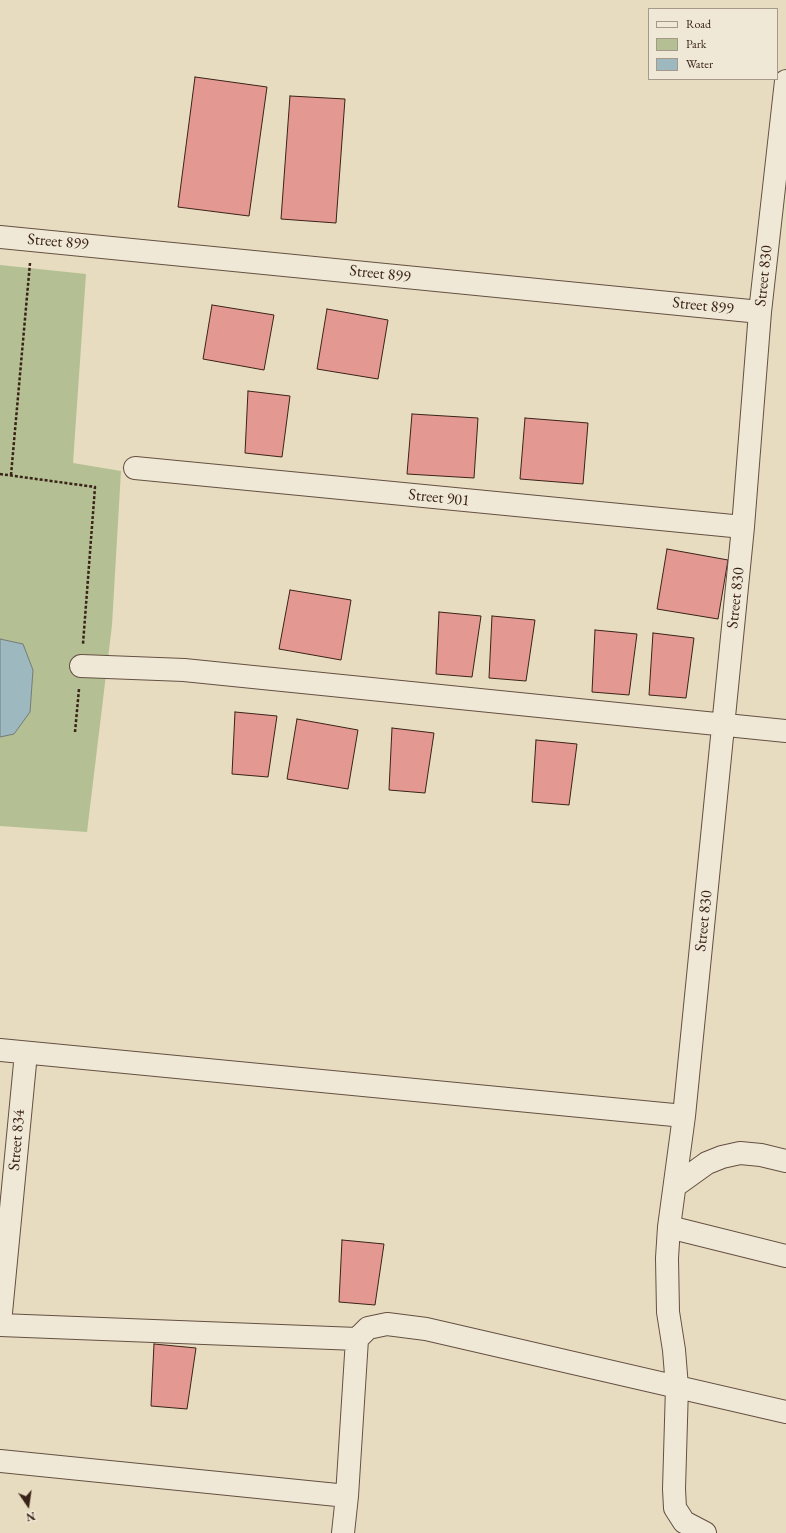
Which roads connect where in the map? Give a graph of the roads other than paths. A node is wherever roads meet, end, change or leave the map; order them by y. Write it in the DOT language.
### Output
graph roads {
  1 [pos="786,81"];
  2 [pos="0,237"];
  3 [pos="760,312"];
  4 [pos="135,468"];
  5 [pos="742,527"];
  6 [pos="81,666"];
  7 [pos="724,725"];
  8 [pos="786,731"];
  9 [pos="0,1050"];
  10 [pos="26,1053"];
  11 [pos="684,1116"];
  12 [pos="786,1161"];
  13 [pos="675,1186"];
  14 [pos="669,1227"];
  15 [pos="786,1256"];
  16 [pos="0,1324"];
  17 [pos="356,1339"];
  18 [pos="677,1387"];
  19 [pos="786,1412"];
  20 [pos="0,1461"];
  21 [pos="347,1496"];
  22 [pos="343,1533"];
  23 [pos="705,1533"];
  1 -- 3 [label="street, Street 830"];
  2 -- 3 [label="street, Street 899"];
  3 -- 5 [label="street, Street 830"];
  4 -- 5 [label="street, Street 901"];
  5 -- 7 [label="street, Street 830"];
  6 -- 7 [label="street"];
  7 -- 8 [label="street"];
  7 -- 11 [label="street, Street 830"];
  9 -- 10 [label="street"];
  10 -- 11 [label="street"];
  10 -- 16 [label="street, Street 834"];
  11 -- 13 [label="street, Street 830"];
  12 -- 13 [label="street"];
  13 -- 14 [label="street, Street 830"];
  14 -- 15 [label="street"];
  14 -- 18 [label="street, Street 830"];
  16 -- 17 [label="street"];
  17 -- 18 [label="street"];
  17 -- 21 [label="street"];
  18 -- 19 [label="street"];
  18 -- 23 [label="street, Street 830"];
  20 -- 21 [label="street"];
  21 -- 22 [label="street"];
}
